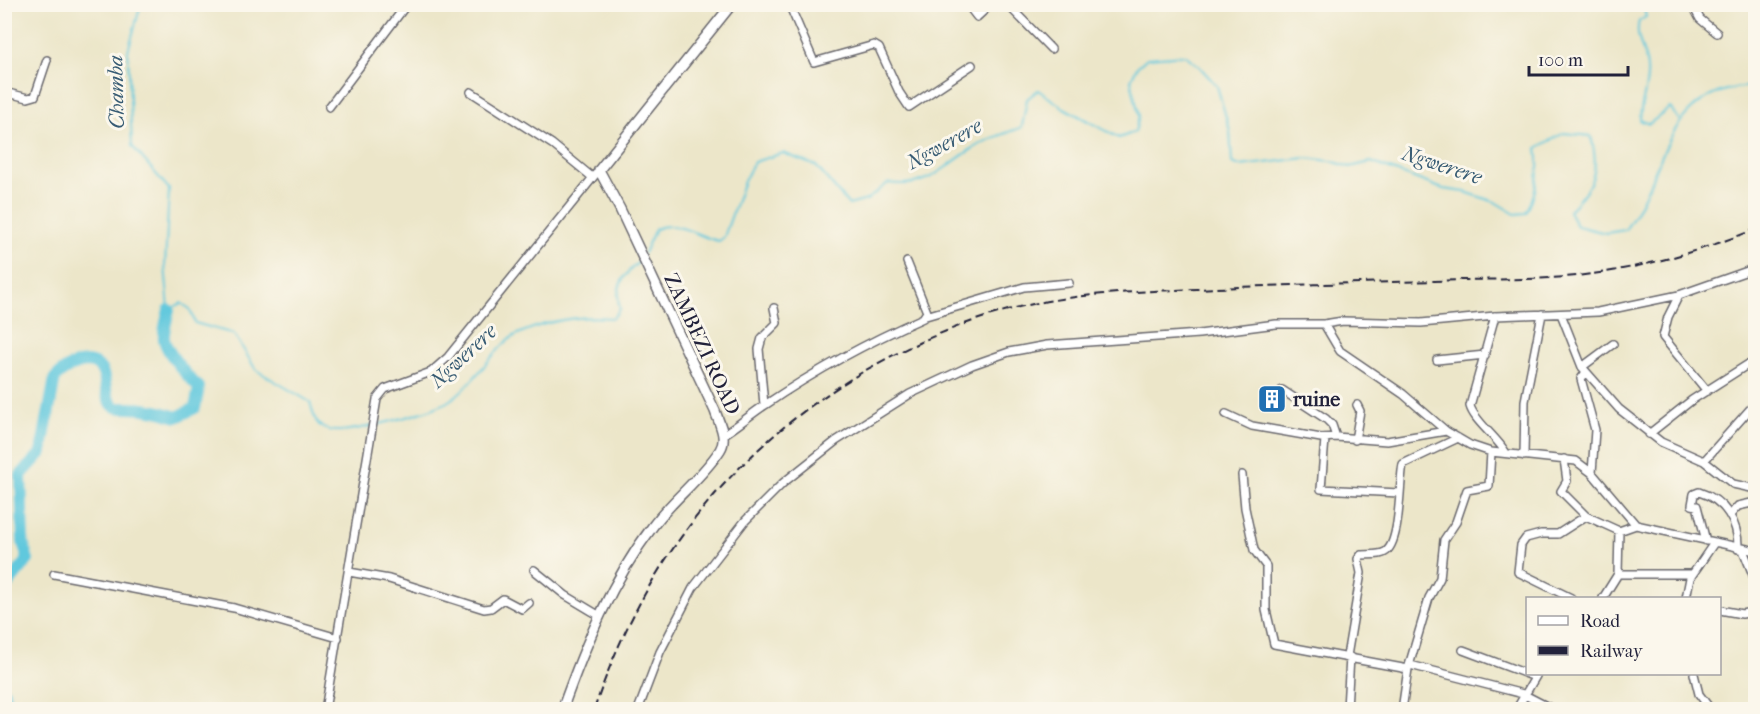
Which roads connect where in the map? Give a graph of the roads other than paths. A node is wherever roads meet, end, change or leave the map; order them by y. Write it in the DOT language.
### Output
graph roads {
  1 [pos="407,4"];
  2 [pos="732,4"];
  3 [pos="789,4"];
  4 [pos="967,4"];
  5 [pos="991,4"];
  6 [pos="1007,4"];
  7 [pos="1692,4"];
  8 [pos="1717,33"];
  9 [pos="1051,49"];
  10 [pos="48,60"];
  11 [pos="972,65"];
  12 [pos="4,92"];
  13 [pos="471,92"];
  14 [pos="328,107"];
  15 [pos="596,173"];
  16 [pos="907,262"];
  17 [pos="1755,268"];
  18 [pos="1069,283"];
  19 [pos="1679,296"];
  20 [pos="774,308"];
  21 [pos="1542,314"];
  22 [pos="1562,314"];
  23 [pos="926,316"];
  24 [pos="1495,316"];
  25 [pos="1324,324"];
  26 [pos="1612,344"];
  27 [pos="1485,355"];
  28 [pos="1437,360"];
  29 [pos="1755,363"];
  30 [pos="1584,369"];
  31 [pos="1282,390"];
  32 [pos="1707,391"];
  33 [pos="764,405"];
  34 [pos="1356,405"];
  35 [pos="1750,408"];
  36 [pos="1226,414"];
  37 [pos="1446,431"];
  38 [pos="1649,434"];
  39 [pos="723,435"];
  40 [pos="1336,437"];
  41 [pos="1325,438"];
  42 [pos="1458,438"];
  43 [pos="1355,440"];
  44 [pos="1491,452"];
  45 [pos="1506,453"];
  46 [pos="1524,456"];
  47 [pos="1564,459"];
  48 [pos="1704,461"];
  49 [pos="1592,473"];
  50 [pos="1242,475"];
  51 [pos="1755,489"];
  52 [pos="1399,494"];
  53 [pos="1755,502"];
  54 [pos="1731,514"];
  55 [pos="1586,516"];
  56 [pos="1636,525"];
  57 [pos="1619,531"];
  58 [pos="1706,541"];
  59 [pos="1714,543"];
  60 [pos="1741,549"];
  61 [pos="1755,551"];
  62 [pos="534,570"];
  63 [pos="349,572"];
  64 [pos="54,574"];
  65 [pos="1618,574"];
  66 [pos="1692,574"];
  67 [pos="1755,582"];
  68 [pos="1569,597"];
  69 [pos="1604,597"];
  70 [pos="1686,597"];
  71 [pos="529,603"];
  72 [pos="1721,610"];
  73 [pos="1755,611"];
  74 [pos="600,616"];
  75 [pos="338,638"];
  76 [pos="1463,650"];
  77 [pos="1349,656"];
  78 [pos="1409,667"];
  79 [pos="1526,672"];
  80 [pos="1536,675"];
  81 [pos="1694,675"];
  82 [pos="1523,694"];
  83 [pos="1347,708"];
  84 [pos="325,710"];
  85 [pos="562,710"];
  86 [pos="638,710"];
  87 [pos="1402,710"];
  88 [pos="1516,710"];
  89 [pos="1554,710"];
  90 [pos="1711,710"];
  1 -- 14 [label="street"];
  2 -- 15 [label="main road"];
  3 -- 11 [label="street"];
  4 -- 5 [label="street"];
  6 -- 9 [label="street"];
  7 -- 8 [label="street"];
  10 -- 12 [label="street"];
  13 -- 15 [label="street"];
  15 -- 39 [label="main road, ZAMBEZI ROAD"];
  15 -- 63 [label="street"];
  16 -- 23 [label="street"];
  17 -- 19 [label="street"];
  18 -- 23 [label="street"];
  19 -- 22 [label="street"];
  19 -- 32 [label="street"];
  20 -- 33 [label="street"];
  21 -- 22 [label="street"];
  21 -- 24 [label="street"];
  21 -- 46 [label="street"];
  22 -- 30 [label="street"];
  23 -- 33 [label="street"];
  24 -- 25 [label="street"];
  24 -- 27 [label="street"];
  25 -- 37 [label="street"];
  25 -- 86 [label="street"];
  26 -- 30 [label="street"];
  27 -- 28 [label="street"];
  27 -- 45 [label="street"];
  29 -- 32 [label="street"];
  30 -- 38 [label="street"];
  30 -- 49 [label="street"];
  31 -- 40 [label="street"];
  32 -- 38 [label="street"];
  33 -- 39 [label="street"];
  34 -- 43 [label="street"];
  35 -- 48 [label="street"];
  36 -- 41 [label="street"];
  37 -- 42 [label="street"];
  37 -- 43 [label="street"];
  38 -- 48 [label="street"];
  39 -- 74 [label="main road, ZAMBEZI ROAD"];
  40 -- 41 [label="street"];
  40 -- 43 [label="street"];
  41 -- 52 [label="street"];
  42 -- 44 [label="street"];
  42 -- 52 [label="street"];
  44 -- 45 [label="street"];
  44 -- 78 [label="street"];
  45 -- 46 [label="street"];
  46 -- 47 [label="street"];
  47 -- 49 [label="street"];
  47 -- 55 [label="street"];
  48 -- 51 [label="street"];
  49 -- 56 [label="street"];
  50 -- 77 [label="street"];
  52 -- 77 [label="street"];
  53 -- 54 [label="street"];
  54 -- 58 [label="street"];
  54 -- 60 [label="street"];
  55 -- 57 [label="street"];
  55 -- 68 [label="street"];
  56 -- 57 [label="street"];
  56 -- 58 [label="street"];
  57 -- 65 [label="street"];
  58 -- 59 [label="street"];
  59 -- 60 [label="street"];
  59 -- 66 [label="street"];
  60 -- 61 [label="street"];
  60 -- 67 [label="street"];
  62 -- 74 [label="street"];
  63 -- 71 [label="street"];
  63 -- 75 [label="street"];
  64 -- 75 [label="street"];
  65 -- 66 [label="street"];
  65 -- 69 [label="street"];
  66 -- 70 [label="street"];
  72 -- 73 [label="street"];
  74 -- 85 [label="main road, ZAMBEZI ROAD"];
  75 -- 84 [label="street"];
  76 -- 79 [label="street"];
  77 -- 78 [label="street"];
  77 -- 83 [label="street"];
  78 -- 82 [label="street"];
  78 -- 87 [label="street"];
  80 -- 82 [label="street"];
  81 -- 90 [label="street"];
  82 -- 88 [label="street"];
  82 -- 89 [label="street"];
}
